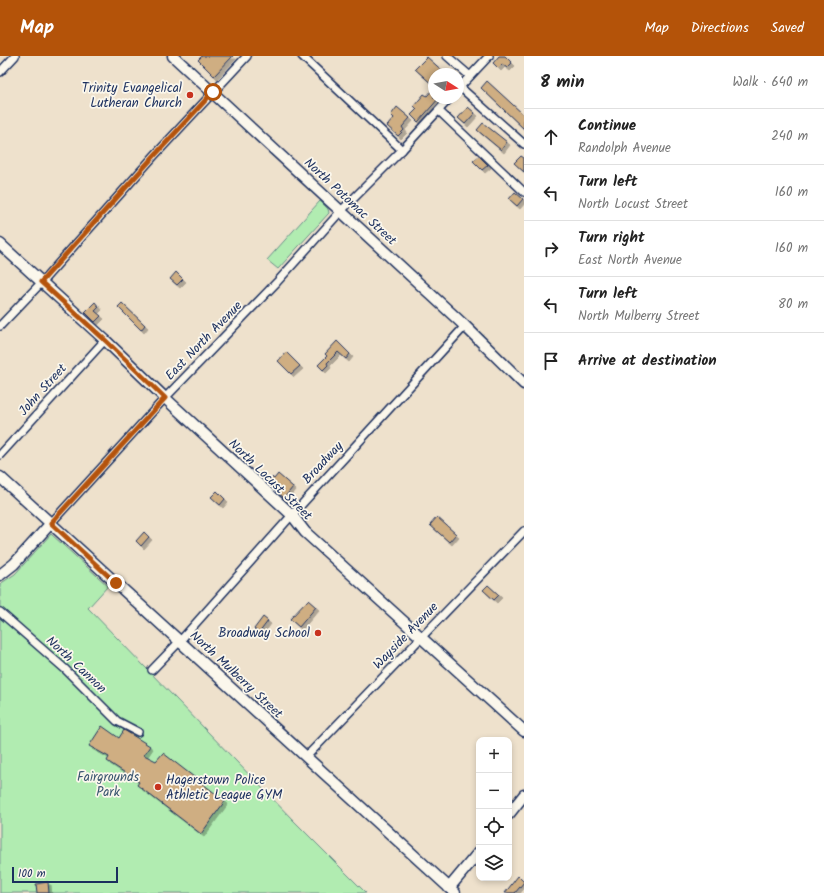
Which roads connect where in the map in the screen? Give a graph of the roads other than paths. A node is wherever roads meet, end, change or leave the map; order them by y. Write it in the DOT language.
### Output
graph roads {
  1 [pos="15,56"];
  2 [pos="173,56"];
  3 [pos="247,56"];
  4 [pos="302,56"];
  5 [pos="447,56"];
  6 [pos="489,56"];
  7 [pos="0,72"];
  8 [pos="470,76"];
  9 [pos="464,83"];
  10 [pos="213,92"];
  11 [pos="464,92"];
  12 [pos="445,104"];
  13 [pos="439,111"];
  14 [pos="524,144"];
  15 [pos="402,150"];
  16 [pos="524,192"];
  17 [pos="340,211"];
  18 [pos="0,244"];
  19 [pos="41,282"];
  20 [pos="0,326"];
  21 [pos="465,326"];
  22 [pos="105,340"];
  23 [pos="508,368"];
  24 [pos="524,377"];
  25 [pos="524,384"];
  26 [pos="165,398"];
  27 [pos="0,456"];
  28 [pos="0,477"];
  29 [pos="292,515"];
  30 [pos="51,523"];
  31 [pos="524,532"];
  32 [pos="0,574"];
  33 [pos="0,612"];
  34 [pos="422,637"];
  35 [pos="180,641"];
  36 [pos="152,670"];
  37 [pos="524,731"];
  38 [pos="138,732"];
  39 [pos="306,757"];
  40 [pos="524,795"];
  41 [pos="512,810"];
  42 [pos="476,856"];
  43 [pos="450,891"];
  1 -- 7 [label="street"];
  2 -- 10 [label="main road, North Potomac Street"];
  3 -- 10 [label="street"];
  4 -- 15 [label="street"];
  5 -- 8 [label="street"];
  6 -- 8 [label="street"];
  8 -- 9 [label="street"];
  10 -- 17 [label="main road, North Potomac Street"];
  10 -- 19 [label="street"];
  11 -- 14 [label="street"];
  12 -- 13 [label="street, East North Avenue"];
  13 -- 15 [label="street, East North Avenue"];
  13 -- 16 [label="street"];
  15 -- 17 [label="street, East North Avenue"];
  17 -- 21 [label="main road, North Potomac Street"];
  17 -- 26 [label="street, East North Avenue"];
  18 -- 19 [label="main road, North Locust Street"];
  19 -- 20 [label="street"];
  19 -- 22 [label="main road, North Locust Street"];
  21 -- 23 [label="main road, North Potomac Street"];
  21 -- 29 [label="street, Broadway"];
  22 -- 26 [label="main road, North Locust Street"];
  22 -- 27 [label="street, John Street"];
  23 -- 24 [label="main road, North Potomac Street"];
  23 -- 25 [label="main road, North Potomac Street"];
  26 -- 29 [label="main road, North Locust Street"];
  26 -- 30 [label="street, East North Avenue"];
  28 -- 30 [label="main road, North Mulberry Street"];
  29 -- 34 [label="main road, North Locust Street"];
  29 -- 35 [label="street, Broadway"];
  30 -- 32 [label="main road"];
  30 -- 35 [label="main road, North Mulberry Street"];
  31 -- 34 [label="street, Wayside Avenue"];
  33 -- 38 [label="street, North Cannon"];
  34 -- 37 [label="main road, North Locust Street"];
  34 -- 39 [label="street, Wayside Avenue"];
  35 -- 36 [label="street, Broadway"];
  35 -- 39 [label="main road, North Mulberry Street"];
  39 -- 43 [label="main road, North Mulberry Street"];
  40 -- 41 [label="main road"];
  42 -- 43 [label="main road"];
}
